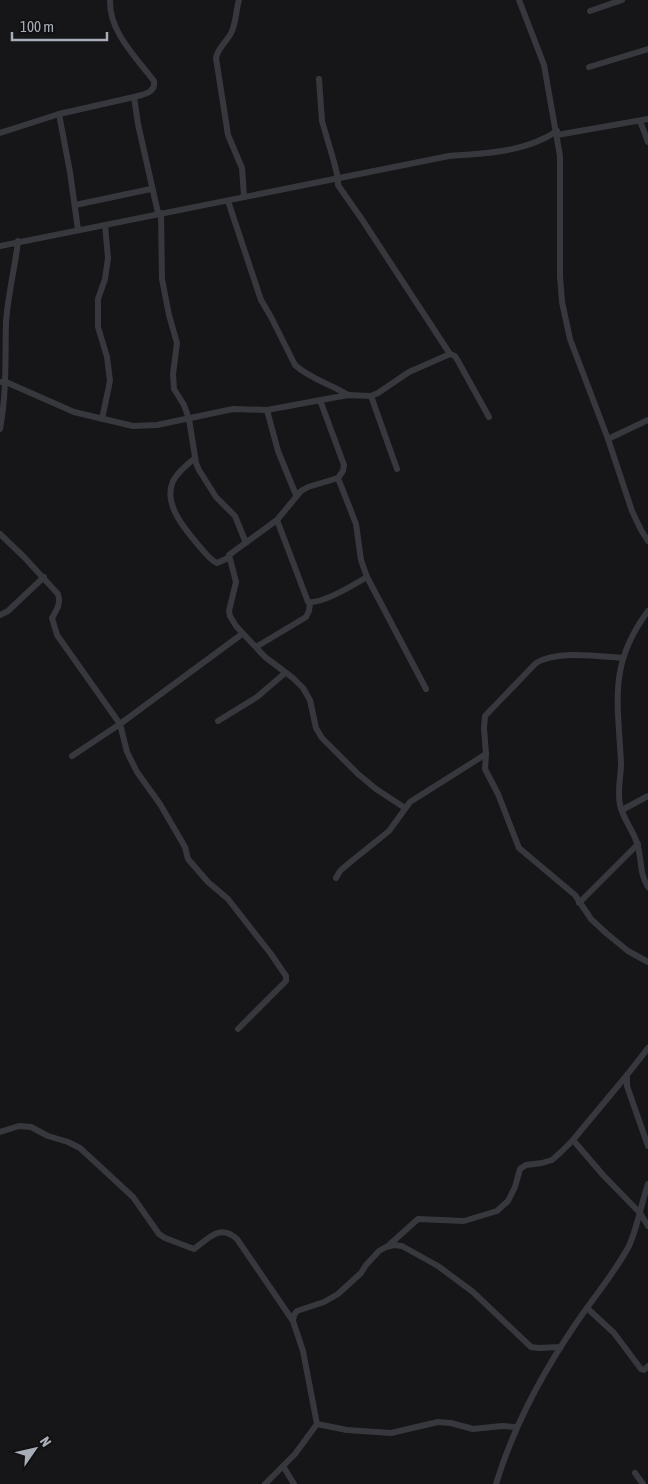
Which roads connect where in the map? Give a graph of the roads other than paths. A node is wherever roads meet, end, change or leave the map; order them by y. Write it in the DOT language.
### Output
graph roads {
  1 [pos="110,0"];
  2 [pos="239,0"];
  3 [pos="519,0"];
  4 [pos="622,0"];
  5 [pos="590,11"];
  6 [pos="648,49"];
  7 [pos="589,66"];
  8 [pos="319,79"];
  9 [pos="134,97"];
  10 [pos="58,114"];
  11 [pos="648,119"];
  12 [pos="640,120"];
  13 [pos="0,133"];
  14 [pos="557,133"];
  15 [pos="648,142"];
  16 [pos="338,178"];
  17 [pos="151,189"];
  18 [pos="244,196"];
  19 [pos="228,201"];
  20 [pos="74,205"];
  21 [pos="160,213"];
  22 [pos="106,225"];
  23 [pos="78,230"];
  24 [pos="18,242"];
  25 [pos="0,246"];
  26 [pos="450,354"];
  27 [pos="3,382"];
  28 [pos="348,395"];
  29 [pos="371,396"];
  30 [pos="320,400"];
  31 [pos="266,410"];
  32 [pos="489,417"];
  33 [pos="102,419"];
  34 [pos="189,419"];
  35 [pos="648,420"];
  36 [pos="0,429"];
  37 [pos="608,439"];
  38 [pos="195,458"];
  39 [pos="397,469"];
  40 [pos="338,478"];
  41 [pos="296,495"];
  42 [pos="277,520"];
  43 [pos="0,534"];
  44 [pos="648,540"];
  45 [pos="246,542"];
  46 [pos="228,558"];
  47 [pos="44,577"];
  48 [pos="367,577"];
  49 [pos="310,603"];
  50 [pos="648,611"];
  51 [pos="0,615"];
  52 [pos="242,634"];
  53 [pos="256,647"];
  54 [pos="622,658"];
  55 [pos="285,672"];
  56 [pos="426,689"];
  57 [pos="218,721"];
  58 [pos="120,724"];
  59 [pos="486,754"];
  60 [pos="72,756"];
  61 [pos="648,796"];
  62 [pos="405,808"];
  63 [pos="622,810"];
  64 [pos="638,844"];
  65 [pos="336,878"];
  66 [pos="648,887"];
  67 [pos="579,903"];
  68 [pos="648,962"];
  69 [pos="238,1029"];
  70 [pos="648,1048"];
  71 [pos="627,1075"];
  72 [pos="0,1132"];
  73 [pos="573,1140"];
  74 [pos="648,1146"];
  75 [pos="648,1184"];
  76 [pos="640,1213"];
  77 [pos="648,1226"];
  78 [pos="386,1247"];
  79 [pos="587,1308"];
  80 [pos="293,1321"];
  81 [pos="561,1347"];
  82 [pos="648,1366"];
  83 [pos="318,1424"];
  84 [pos="516,1427"];
  85 [pos="283,1466"];
  86 [pos="634,1473"];
  87 [pos="265,1484"];
  88 [pos="294,1484"];
  89 [pos="496,1484"];
  90 [pos="643,1484"];
  1 -- 9 [label="street"];
  2 -- 18 [label="street"];
  3 -- 14 [label="street"];
  4 -- 5 [label="street"];
  6 -- 7 [label="street"];
  8 -- 16 [label="street"];
  9 -- 10 [label="street"];
  9 -- 17 [label="street"];
  10 -- 13 [label="street"];
  10 -- 20 [label="street"];
  11 -- 12 [label="street"];
  12 -- 14 [label="street"];
  12 -- 15 [label="street"];
  14 -- 16 [label="street"];
  14 -- 37 [label="street"];
  16 -- 18 [label="street"];
  16 -- 26 [label="street"];
  17 -- 20 [label="street"];
  17 -- 21 [label="street"];
  18 -- 19 [label="street"];
  19 -- 21 [label="street"];
  19 -- 28 [label="street"];
  20 -- 23 [label="street"];
  21 -- 22 [label="street"];
  21 -- 34 [label="street"];
  22 -- 23 [label="street"];
  22 -- 33 [label="street"];
  23 -- 24 [label="street"];
  24 -- 25 [label="street"];
  24 -- 27 [label="street"];
  26 -- 29 [label="street"];
  26 -- 32 [label="street"];
  27 -- 33 [label="street"];
  27 -- 36 [label="street"];
  28 -- 29 [label="street"];
  28 -- 30 [label="street"];
  29 -- 39 [label="street"];
  30 -- 31 [label="street"];
  30 -- 40 [label="street"];
  31 -- 34 [label="street"];
  31 -- 41 [label="street"];
  33 -- 34 [label="street"];
  34 -- 38 [label="street"];
  35 -- 37 [label="street"];
  37 -- 44 [label="street"];
  38 -- 45 [label="street"];
  38 -- 46 [label="street"];
  40 -- 41 [label="street"];
  40 -- 48 [label="street"];
  41 -- 42 [label="street"];
  42 -- 45 [label="street"];
  42 -- 49 [label="street"];
  43 -- 47 [label="street"];
  45 -- 46 [label="street"];
  46 -- 52 [label="street"];
  47 -- 51 [label="street"];
  47 -- 58 [label="street"];
  48 -- 49 [label="street"];
  48 -- 56 [label="street"];
  49 -- 53 [label="street"];
  50 -- 54 [label="street"];
  52 -- 53 [label="street"];
  52 -- 58 [label="street"];
  53 -- 55 [label="street"];
  54 -- 59 [label="street"];
  54 -- 63 [label="street"];
  55 -- 57 [label="street"];
  55 -- 62 [label="street"];
  58 -- 60 [label="street"];
  58 -- 69 [label="street"];
  59 -- 62 [label="street"];
  59 -- 67 [label="street"];
  61 -- 63 [label="street"];
  62 -- 65 [label="street"];
  63 -- 64 [label="street"];
  64 -- 66 [label="street"];
  64 -- 67 [label="street"];
  67 -- 68 [label="street"];
  70 -- 71 [label="street"];
  71 -- 73 [label="street"];
  71 -- 74 [label="street"];
  72 -- 80 [label="street"];
  73 -- 76 [label="street"];
  73 -- 78 [label="street"];
  75 -- 76 [label="street"];
  76 -- 77 [label="street"];
  76 -- 79 [label="street"];
  78 -- 80 [label="street"];
  78 -- 81 [label="street"];
  79 -- 81 [label="street"];
  79 -- 82 [label="street"];
  80 -- 83 [label="street"];
  81 -- 84 [label="street"];
  83 -- 84 [label="street"];
  83 -- 85 [label="street"];
  84 -- 89 [label="street"];
  85 -- 87 [label="street"];
  85 -- 88 [label="street"];
  86 -- 90 [label="street"];
}
